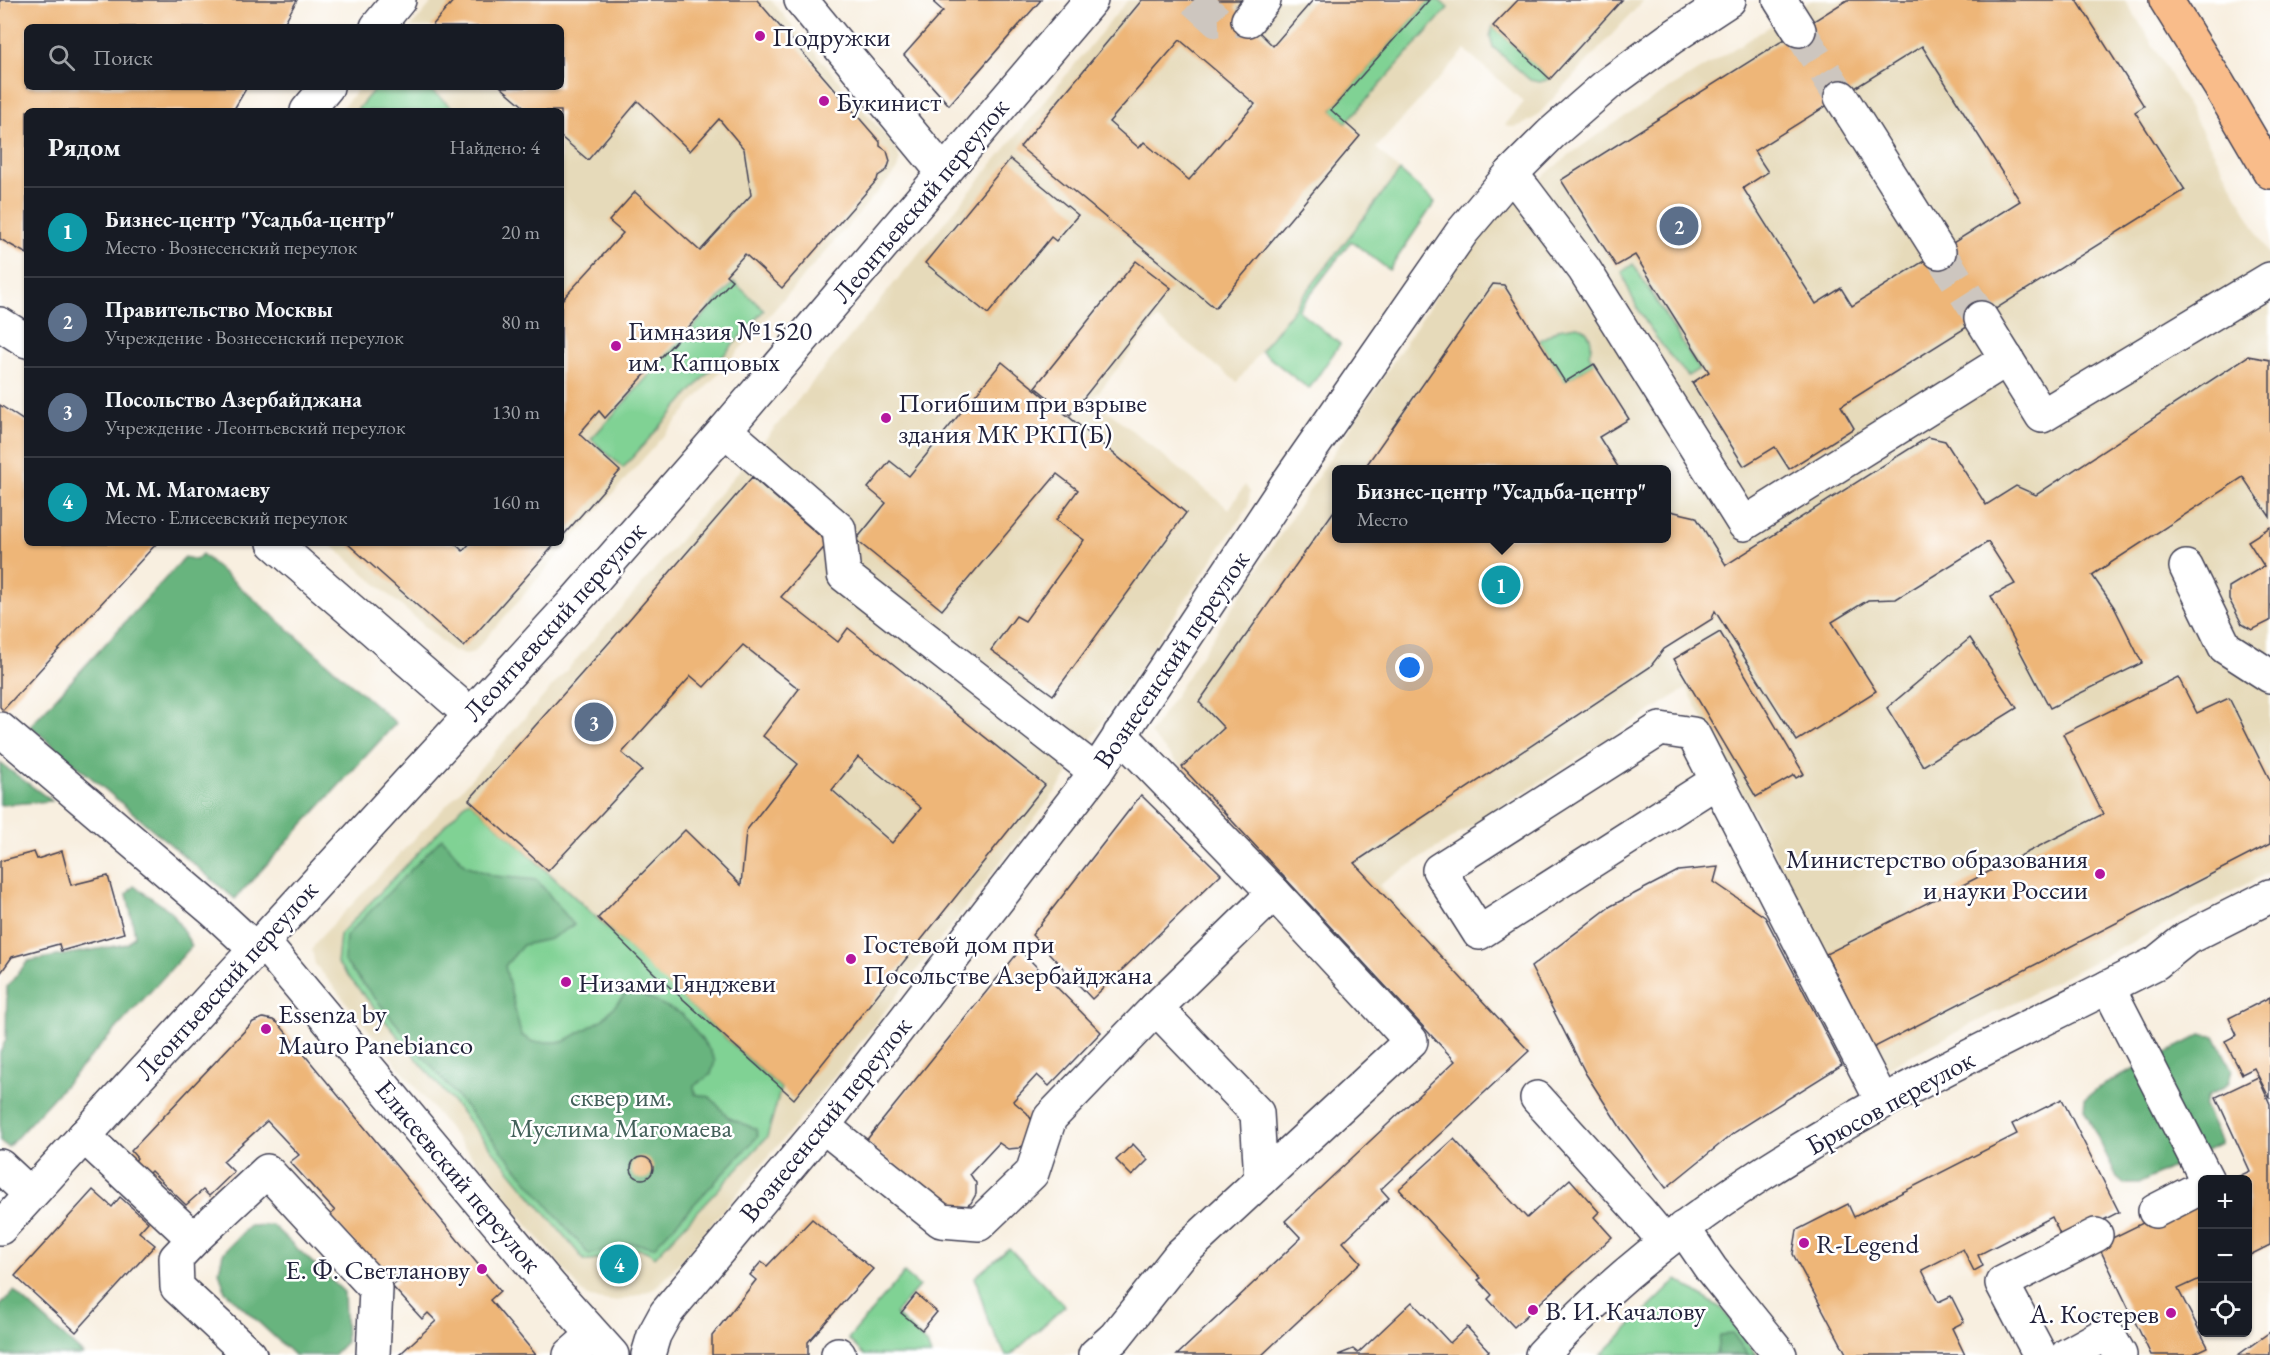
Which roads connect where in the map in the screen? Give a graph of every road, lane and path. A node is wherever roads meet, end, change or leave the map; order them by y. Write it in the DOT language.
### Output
graph roads {
  1 [pos="399,0"];
  2 [pos="801,0"];
  3 [pos="1091,0"];
  4 [pos="1729,0"];
  5 [pos="1780,0"];
  6 [pos="2166,0"];
  7 [pos="379,24"];
  8 [pos="1799,30"];
  9 [pos="324,90"];
  10 [pos="1841,97"];
  11 [pos="310,108"];
  12 [pos="944,172"];
  13 [pos="2270,172"];
  14 [pos="1510,174"];
  15 [pos="1939,252"];
  16 [pos="2270,279"];
  17 [pos="1981,318"];
  18 [pos="0,324"];
  19 [pos="24,338"];
  20 [pos="2007,359"];
  21 [pos="725,430"];
  22 [pos="277,546"];
  23 [pos="2186,567"];
  24 [pos="2270,676"];
  25 [pos="471,715"];
  26 [pos="0,729"];
  27 [pos="1120,734"];
  28 [pos="1096,772"];
  29 [pos="1717,781"];
  30 [pos="1274,893"];
  31 [pos="2270,897"];
  32 [pos="259,945"];
  33 [pos="2108,987"];
  34 [pos="1156,1008"];
  35 [pos="1537,1098"];
  36 [pos="1882,1101"];
  37 [pos="823,1126"];
  38 [pos="84,1136"];
  39 [pos="0,1166"];
  40 [pos="2205,1175"];
  41 [pos="1261,1180"];
  42 [pos="2198,1189"];
  43 [pos="30,1194"];
  44 [pos="2155,1211"];
  45 [pos="0,1228"];
  46 [pos="1674,1235"];
  47 [pos="2096,1235"];
  48 [pos="194,1239"];
  49 [pos="592,1348"];
  50 [pos="250,1355"];
  51 [pos="373,1355"];
  52 [pos="648,1355"];
  53 [pos="1095,1355"];
  54 [pos="1542,1355"];
  55 [pos="1780,1355"];
  56 [pos="2040,1355"];
  57 [pos="2067,1355"];
  58 [pos="2120,1355"];
  1 -- 7 [label="street"];
  2 -- 12 [label="street"];
  3 -- 12 [label="street, Леонтьевский переулок"];
  4 -- 14 [label="street, Вознесенский переулок"];
  5 -- 8 [label="street"];
  6 -- 13 [label="main road"];
  9 -- 11 [label="street"];
  10 -- 15 [label="street"];
  12 -- 21 [label="street, Леонтьевский переулок"];
  14 -- 20 [label="street"];
  14 -- 27 [label="street, Вознесенский переулок"];
  16 -- 20 [label="street"];
  17 -- 20 [label="street"];
  18 -- 19 [label="street"];
  21 -- 25 [label="street, Леонтьевский переулок"];
  21 -- 28 [label="street"];
  22 -- 25 [label="street"];
  23 -- 24 [label="street"];
  25 -- 32 [label="street, Леонтьевский переулок"];
  26 -- 32 [label="street, Елисеевский переулок"];
  27 -- 28 [label="street, Вознесенский переулок"];
  27 -- 30 [label="street"];
  28 -- 37 [label="street, Вознесенский переулок"];
  29 -- 29 [label="street"];
  29 -- 36 [label="street"];
  30 -- 34 [label="street"];
  30 -- 41 [label="street"];
  31 -- 33 [label="street, Брюсов переулок"];
  32 -- 38 [label="street, Леонтьевский переулок"];
  32 -- 49 [label="street, Елисеевский переулок"];
  33 -- 36 [label="street, Брюсов переулок"];
  33 -- 40 [label="street"];
  34 -- 37 [label="street"];
  34 -- 41 [label="street"];
  35 -- 46 [label="street"];
  36 -- 46 [label="street, Брюсов переулок"];
  37 -- 52 [label="street, Вознесенский переулок"];
  38 -- 43 [label="street, Леонтьевский переулок"];
  38 -- 48 [label="street"];
  39 -- 43 [label="street"];
  41 -- 53 [label="street"];
  42 -- 44 [label="street"];
  43 -- 45 [label="street, Леонтьевский переулок"];
  46 -- 54 [label="street, Брюсов переулок"];
  46 -- 55 [label="street"];
  47 -- 56 [label="street"];
  48 -- 50 [label="street"];
  48 -- 51 [label="street"];
  57 -- 58 [label="street"];
}
